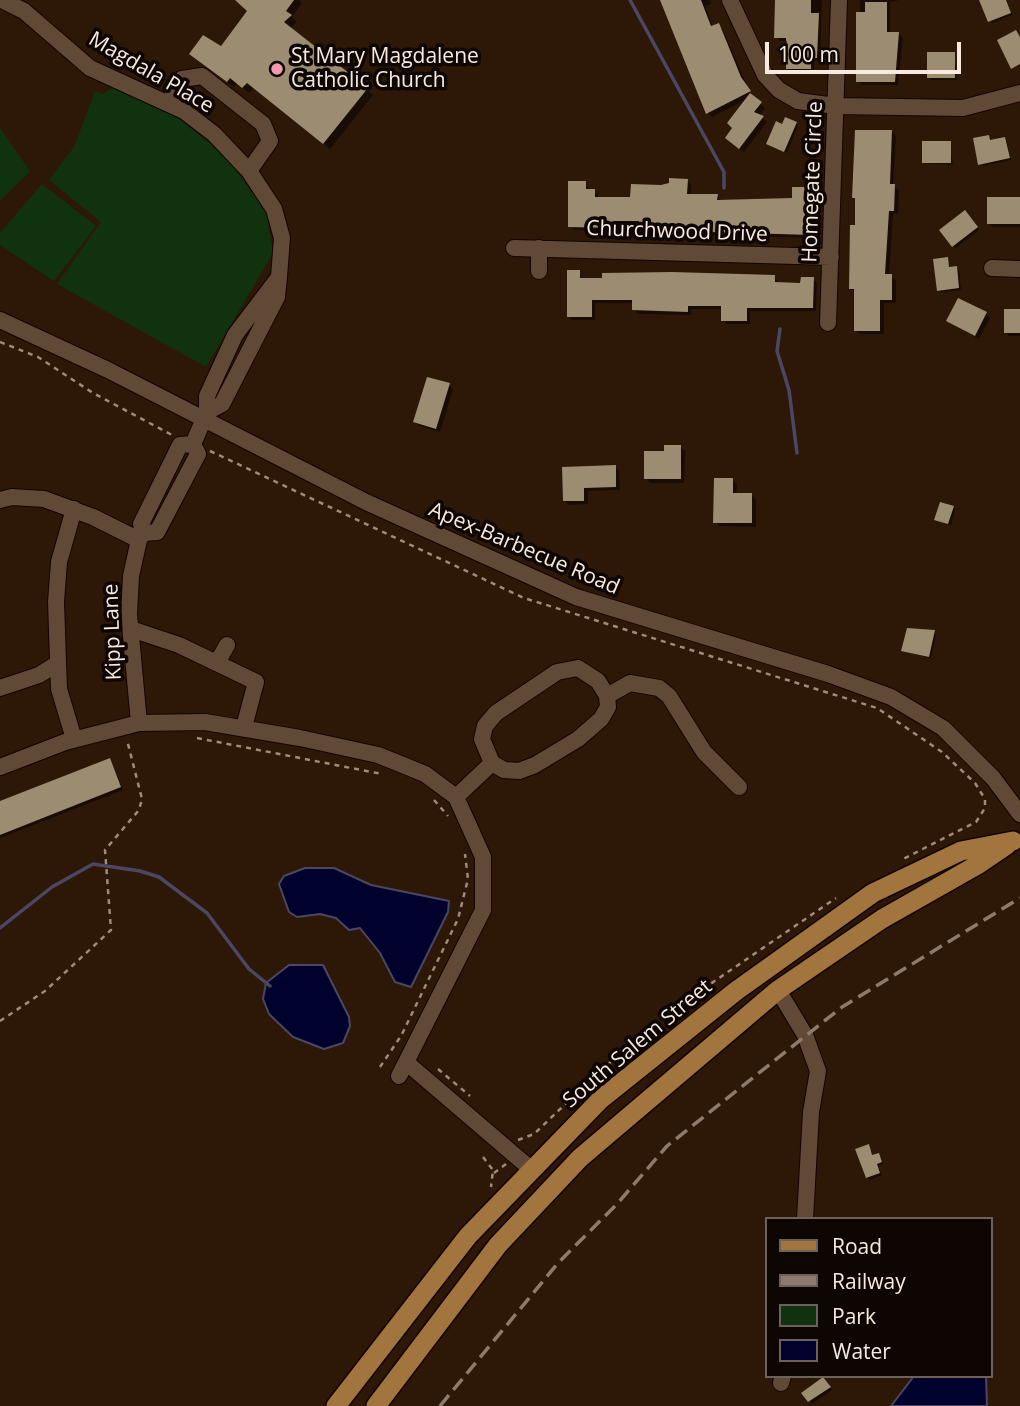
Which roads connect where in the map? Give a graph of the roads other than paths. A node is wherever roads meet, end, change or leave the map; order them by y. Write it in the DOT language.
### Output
graph roads {
  1 [pos="2,0"];
  2 [pos="730,0"];
  3 [pos="839,0"];
  4 [pos="1020,93"];
  5 [pos="169,103"];
  6 [pos="836,106"];
  7 [pos="249,171"];
  8 [pos="514,248"];
  9 [pos="539,248"];
  10 [pos="831,257"];
  11 [pos="992,268"];
  12 [pos="1020,269"];
  13 [pos="539,271"];
  14 [pos="0,320"];
  15 [pos="828,323"];
  16 [pos="205,415"];
  17 [pos="0,500"];
  18 [pos="74,509"];
  19 [pos="141,537"];
  20 [pos="131,629"];
  21 [pos="227,645"];
  22 [pos="58,663"];
  23 [pos="217,663"];
  24 [pos="0,688"];
  25 [pos="607,696"];
  26 [pos="139,723"];
  27 [pos="244,727"];
  28 [pos="74,739"];
  29 [pos="492,763"];
  30 [pos="0,767"];
  31 [pos="738,787"];
  32 [pos="456,797"];
  33 [pos="1020,814"];
  34 [pos="1016,839"];
  35 [pos="778,990"];
  36 [pos="533,1170"];
  37 [pos="805,1217"];
  38 [pos="336,1406"];
  39 [pos="376,1406"];
  1 -- 5 [label="street, Magdala Place"];
  2 -- 6 [label="street"];
  3 -- 6 [label="street, Homegate Circle"];
  4 -- 6 [label="street"];
  5 -- 7 [label="street, Magdala Place"];
  5 -- 7 [label="street"];
  6 -- 10 [label="street, Homegate Circle"];
  7 -- 16 [label="street, Magdala Place"];
  8 -- 9 [label="street, Churchwood Drive"];
  9 -- 10 [label="street, Churchwood Drive"];
  9 -- 13 [label="street"];
  10 -- 15 [label="street, Homegate Circle"];
  11 -- 12 [label="street"];
  14 -- 16 [label="street, Apex-Barbecue Road"];
  16 -- 19 [label="street"];
  16 -- 33 [label="street, Apex-Barbecue Road"];
  17 -- 18 [label="street"];
  18 -- 19 [label="street"];
  18 -- 22 [label="street"];
  19 -- 20 [label="street, Kipp Lane"];
  20 -- 23 [label="street"];
  20 -- 26 [label="street, Kipp Lane"];
  21 -- 23 [label="street"];
  22 -- 24 [label="street"];
  22 -- 28 [label="street"];
  23 -- 27 [label="street"];
  25 -- 29 [label="street"];
  25 -- 29 [label="street"];
  25 -- 31 [label="street"];
  26 -- 27 [label="street"];
  26 -- 28 [label="street"];
  27 -- 32 [label="street"];
  28 -- 30 [label="street"];
  29 -- 32 [label="street"];
  32 -- 36 [label="street"];
  34 -- 35 [label="main road, South Salem Street"];
  34 -- 36 [label="main road, South Salem Street"];
  35 -- 37 [label="street"];
  35 -- 39 [label="main road, South Salem Street"];
  36 -- 38 [label="main road, South Salem Street"];
}
